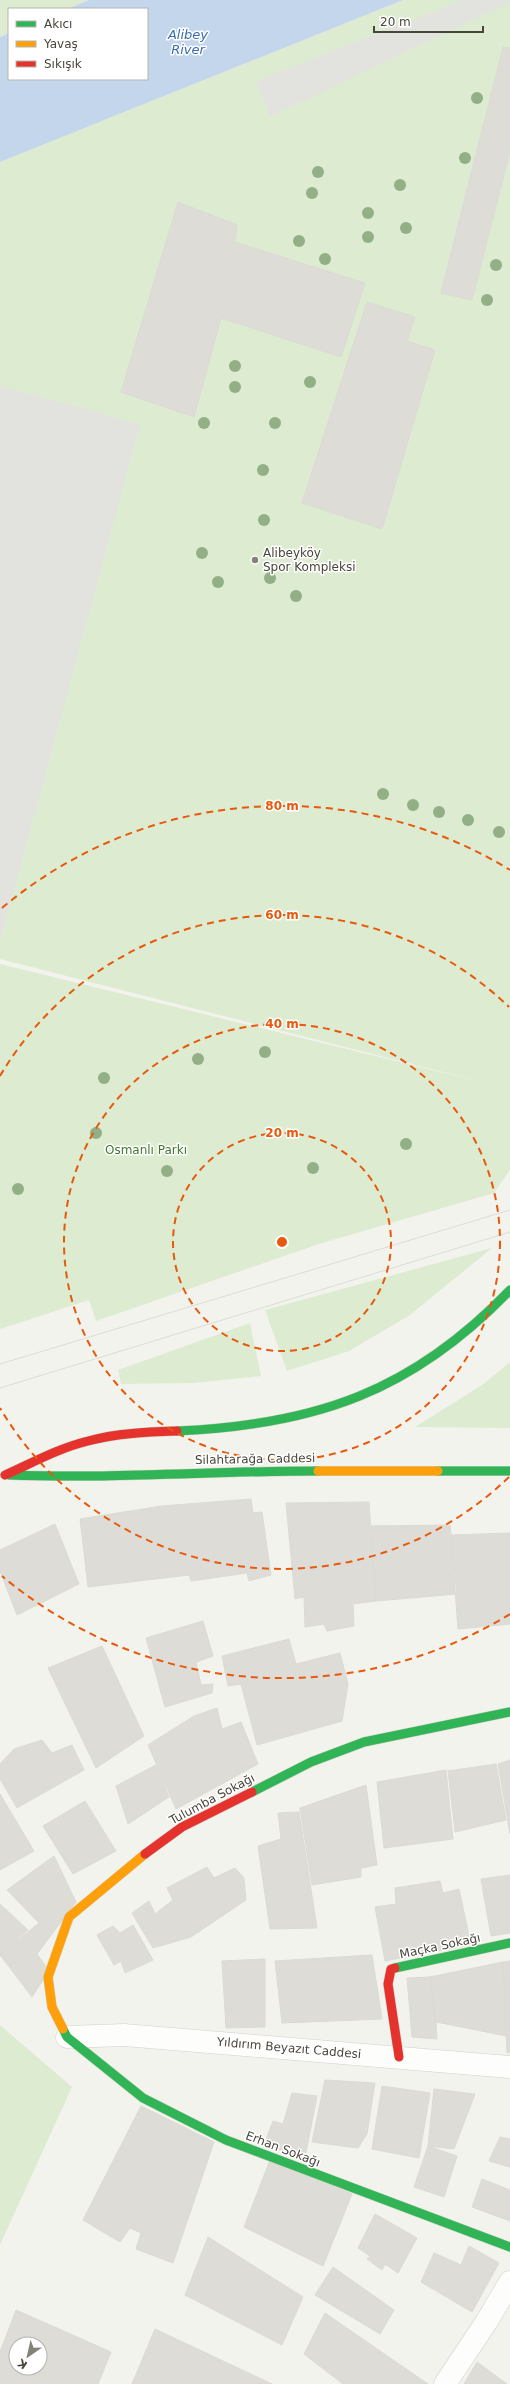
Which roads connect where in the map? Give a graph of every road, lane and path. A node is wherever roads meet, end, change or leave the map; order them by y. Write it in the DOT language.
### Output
graph roads {
  1 [pos="510,1290"];
  2 [pos="510,1471"];
  3 [pos="2,1475"];
  4 [pos="510,1712"];
  5 [pos="510,1944"];
  6 [pos="68,2036"];
  7 [pos="400,2057"];
  8 [pos="510,2067"];
  9 [pos="510,2247"];
  10 [pos="510,2282"];
  11 [pos="445,2384"];
  1 -- 3 [label="street"];
  2 -- 3 [label="street, Silahtarağa Caddesi"];
  4 -- 6 [label="street, Tulumba Sokağı"];
  5 -- 7 [label="street, Maçka Sokağı"];
  6 -- 7 [label="street, Yıldırım Beyazıt Caddesi"];
  6 -- 9 [label="street, Erhan Sokağı"];
  7 -- 8 [label="street, Yıldırım Beyazıt Caddesi"];
  10 -- 11 [label="street"];
}
